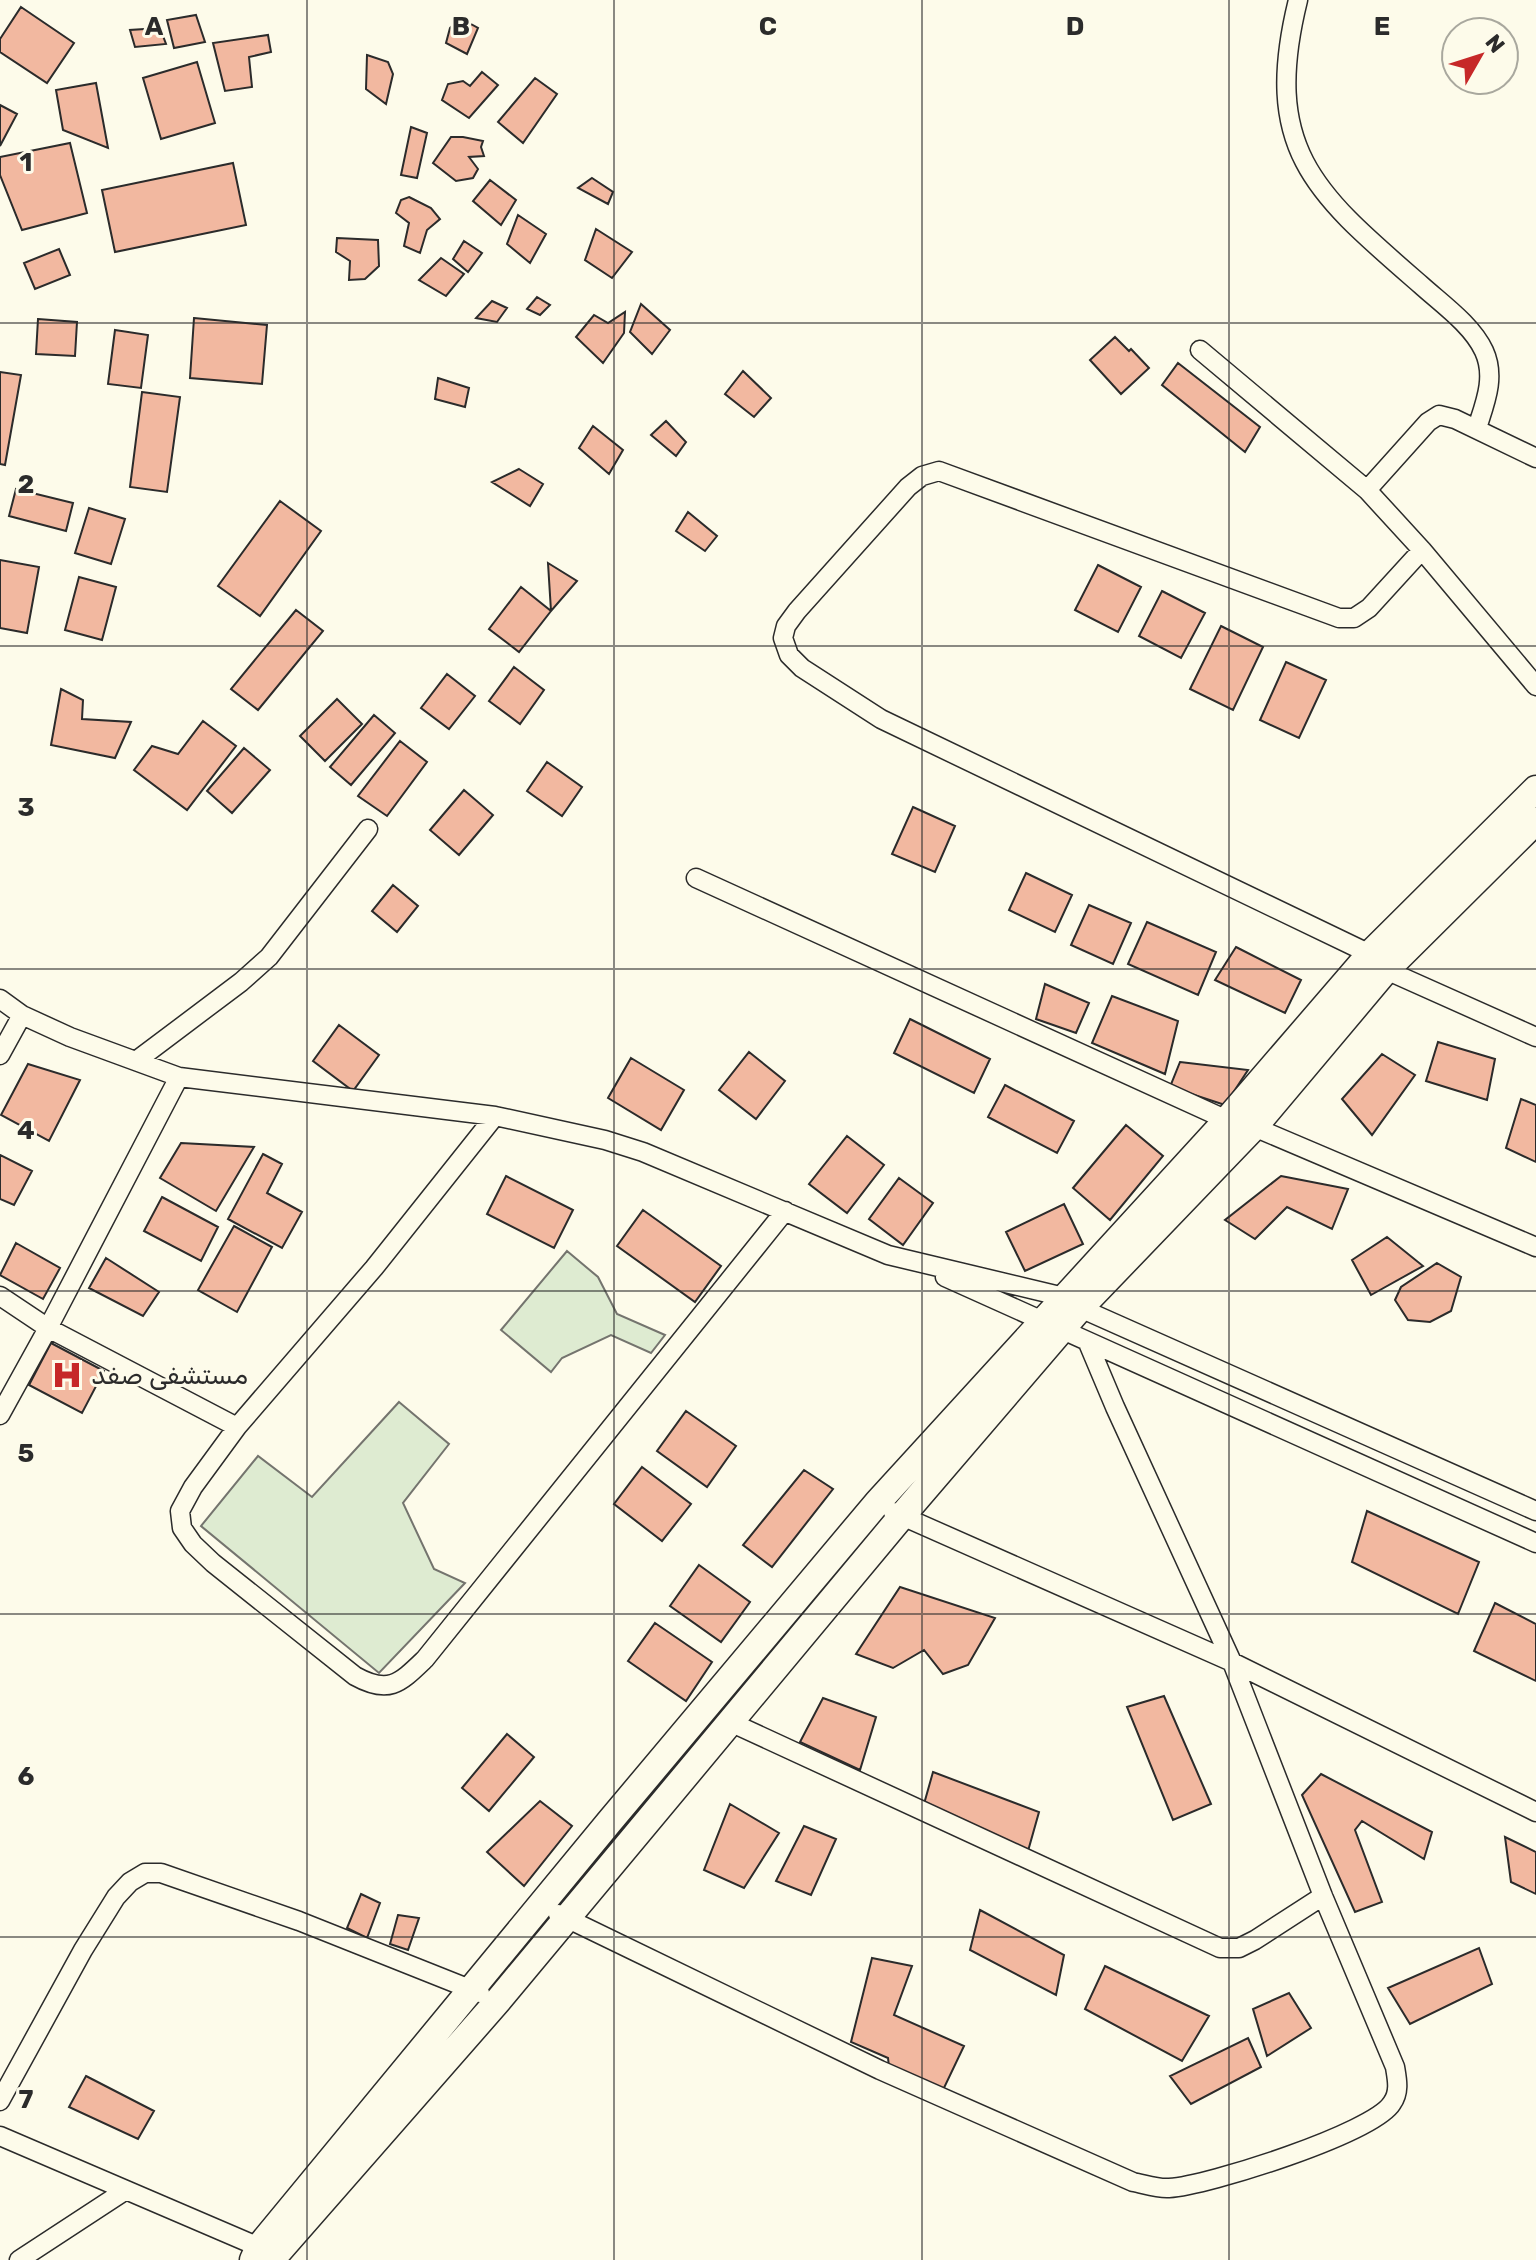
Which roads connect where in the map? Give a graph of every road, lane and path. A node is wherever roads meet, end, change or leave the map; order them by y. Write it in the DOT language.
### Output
graph roads {
  1 [pos="1298,0"];
  2 [pos="1200,350"];
  3 [pos="1477,428"];
  4 [pos="1536,458"];
  5 [pos="1367,490"];
  6 [pos="1422,550"];
  7 [pos="1536,686"];
  8 [pos="1536,789"];
  9 [pos="1536,821"];
  10 [pos="368,829"];
  11 [pos="696,878"];
  12 [pos="1378,962"];
  13 [pos="0,999"];
  14 [pos="22,1015"];
  15 [pos="1536,1037"];
  16 [pos="0,1055"];
  17 [pos="136,1061"];
  18 [pos="179,1077"];
  19 [pos="495,1116"];
  20 [pos="1227,1120"];
  21 [pos="1254,1127"];
  22 [pos="785,1211"];
  23 [pos="1536,1247"];
  24 [pos="913,1263"];
  25 [pos="0,1296"];
  26 [pos="1072,1303"];
  27 [pos="1053,1325"];
  28 [pos="48,1328"];
  29 [pos="1088,1343"];
  30 [pos="0,1415"];
  31 [pos="237,1427"];
  32 [pos="877,1503"];
  33 [pos="1536,1511"];
  34 [pos="901,1517"];
  35 [pos="1536,1543"];
  36 [pos="1232,1662"];
  37 [pos="730,1722"];
  38 [pos="1536,1812"];
  39 [pos="1323,1896"];
  40 [pos="553,1912"];
  41 [pos="471,1989"];
  42 [pos="497,2002"];
  43 [pos="0,2101"];
  44 [pos="0,2136"];
  45 [pos="126,2190"];
  46 [pos="264,2256"];
  47 [pos="19,2260"];
  1 -- 3 [label="street"];
  2 -- 5 [label="street"];
  3 -- 4 [label="street"];
  3 -- 5 [label="street"];
  5 -- 6 [label="street"];
  6 -- 7 [label="street"];
  6 -- 12 [label="street"];
  8 -- 12 [label="main road"];
  9 -- 12 [label="main road"];
  10 -- 17 [label="street"];
  11 -- 20 [label="street"];
  12 -- 15 [label="street"];
  12 -- 20 [label="main road"];
  12 -- 21 [label="main road"];
  13 -- 14 [label="street"];
  14 -- 16 [label="street"];
  14 -- 17 [label="street"];
  17 -- 18 [label="street"];
  18 -- 19 [label="street"];
  18 -- 28 [label="street"];
  19 -- 22 [label="street"];
  19 -- 31 [label="street"];
  20 -- 26 [label="main road"];
  21 -- 23 [label="street"];
  21 -- 26 [label="main road"];
  22 -- 24 [label="street"];
  22 -- 31 [label="street"];
  24 -- 26 [label="street"];
  24 -- 27 [label="street"];
  25 -- 28 [label="street"];
  26 -- 27 [label="main road"];
  26 -- 33 [label="street"];
  27 -- 29 [label="street"];
  27 -- 32 [label="main road"];
  27 -- 34 [label="main road"];
  28 -- 30 [label="street"];
  28 -- 31 [label="street"];
  29 -- 35 [label="street"];
  29 -- 36 [label="street"];
  32 -- 34 [label="street"];
  32 -- 40 [label="main road"];
  34 -- 36 [label="street"];
  34 -- 37 [label="main road"];
  36 -- 38 [label="street"];
  36 -- 39 [label="street"];
  37 -- 39 [label="street"];
  37 -- 40 [label="main road"];
  39 -- 40 [label="street"];
  40 -- 41 [label="main road"];
  40 -- 42 [label="main road"];
  41 -- 42 [label="street"];
  41 -- 43 [label="street"];
  41 -- 46 [label="main road"];
  42 -- 46 [label="main road"];
  44 -- 45 [label="street"];
  45 -- 46 [label="street"];
  45 -- 47 [label="street"];
}
